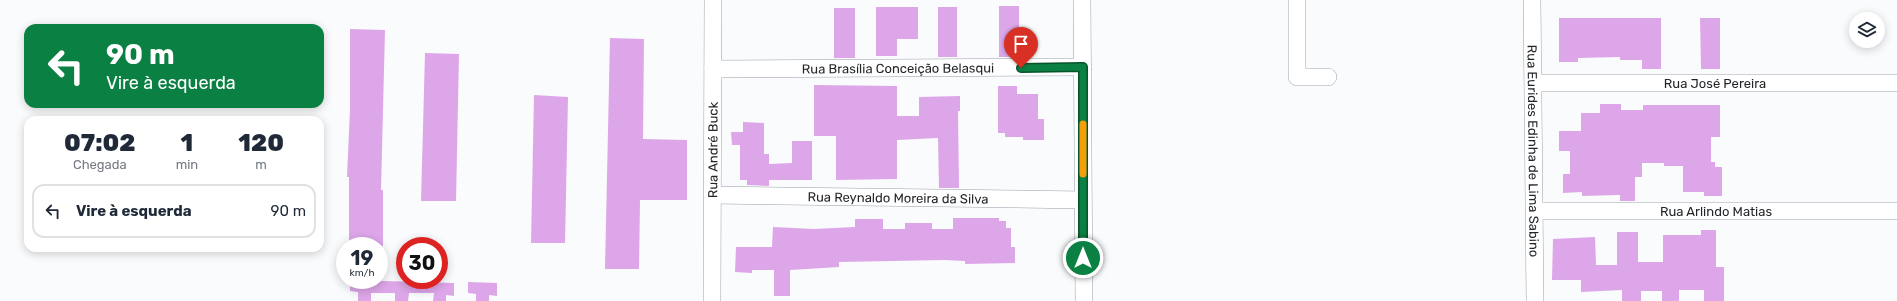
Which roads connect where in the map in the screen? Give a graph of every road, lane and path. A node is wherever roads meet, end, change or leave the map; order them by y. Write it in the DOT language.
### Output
graph roads {
  1 [pos="713,0"];
  2 [pos="1082,0"];
  3 [pos="1297,0"];
  4 [pos="1532,0"];
  5 [pos="1083,67"];
  6 [pos="712,69"];
  7 [pos="1328,76"];
  8 [pos="1534,83"];
  9 [pos="1897,83"];
  10 [pos="713,196"];
  11 [pos="1083,200"];
  12 [pos="1535,211"];
  13 [pos="1897,211"];
  14 [pos="712,301"];
  15 [pos="1084,301"];
  16 [pos="1535,301"];
  1 -- 6 [label="street, Rua André Buck"];
  2 -- 5 [label="street"];
  3 -- 7 [label="street"];
  4 -- 8 [label="street, Rua Eurides Edinha de Lima Sabino"];
  5 -- 6 [label="street, Rua Brasília Conceição Belasqui"];
  5 -- 11 [label="street"];
  6 -- 10 [label="street, Rua André Buck"];
  8 -- 9 [label="street, Rua José Pereira"];
  8 -- 12 [label="street, Rua Eurides Edinha de Lima Sabino"];
  10 -- 11 [label="street, Rua Reynaldo Moreira da Silva"];
  10 -- 14 [label="street, Rua André Buck"];
  11 -- 15 [label="street"];
  12 -- 13 [label="street, Rua Arlindo Matias"];
  12 -- 16 [label="street, Rua Eurides Edinha de Lima Sabino"];
}
